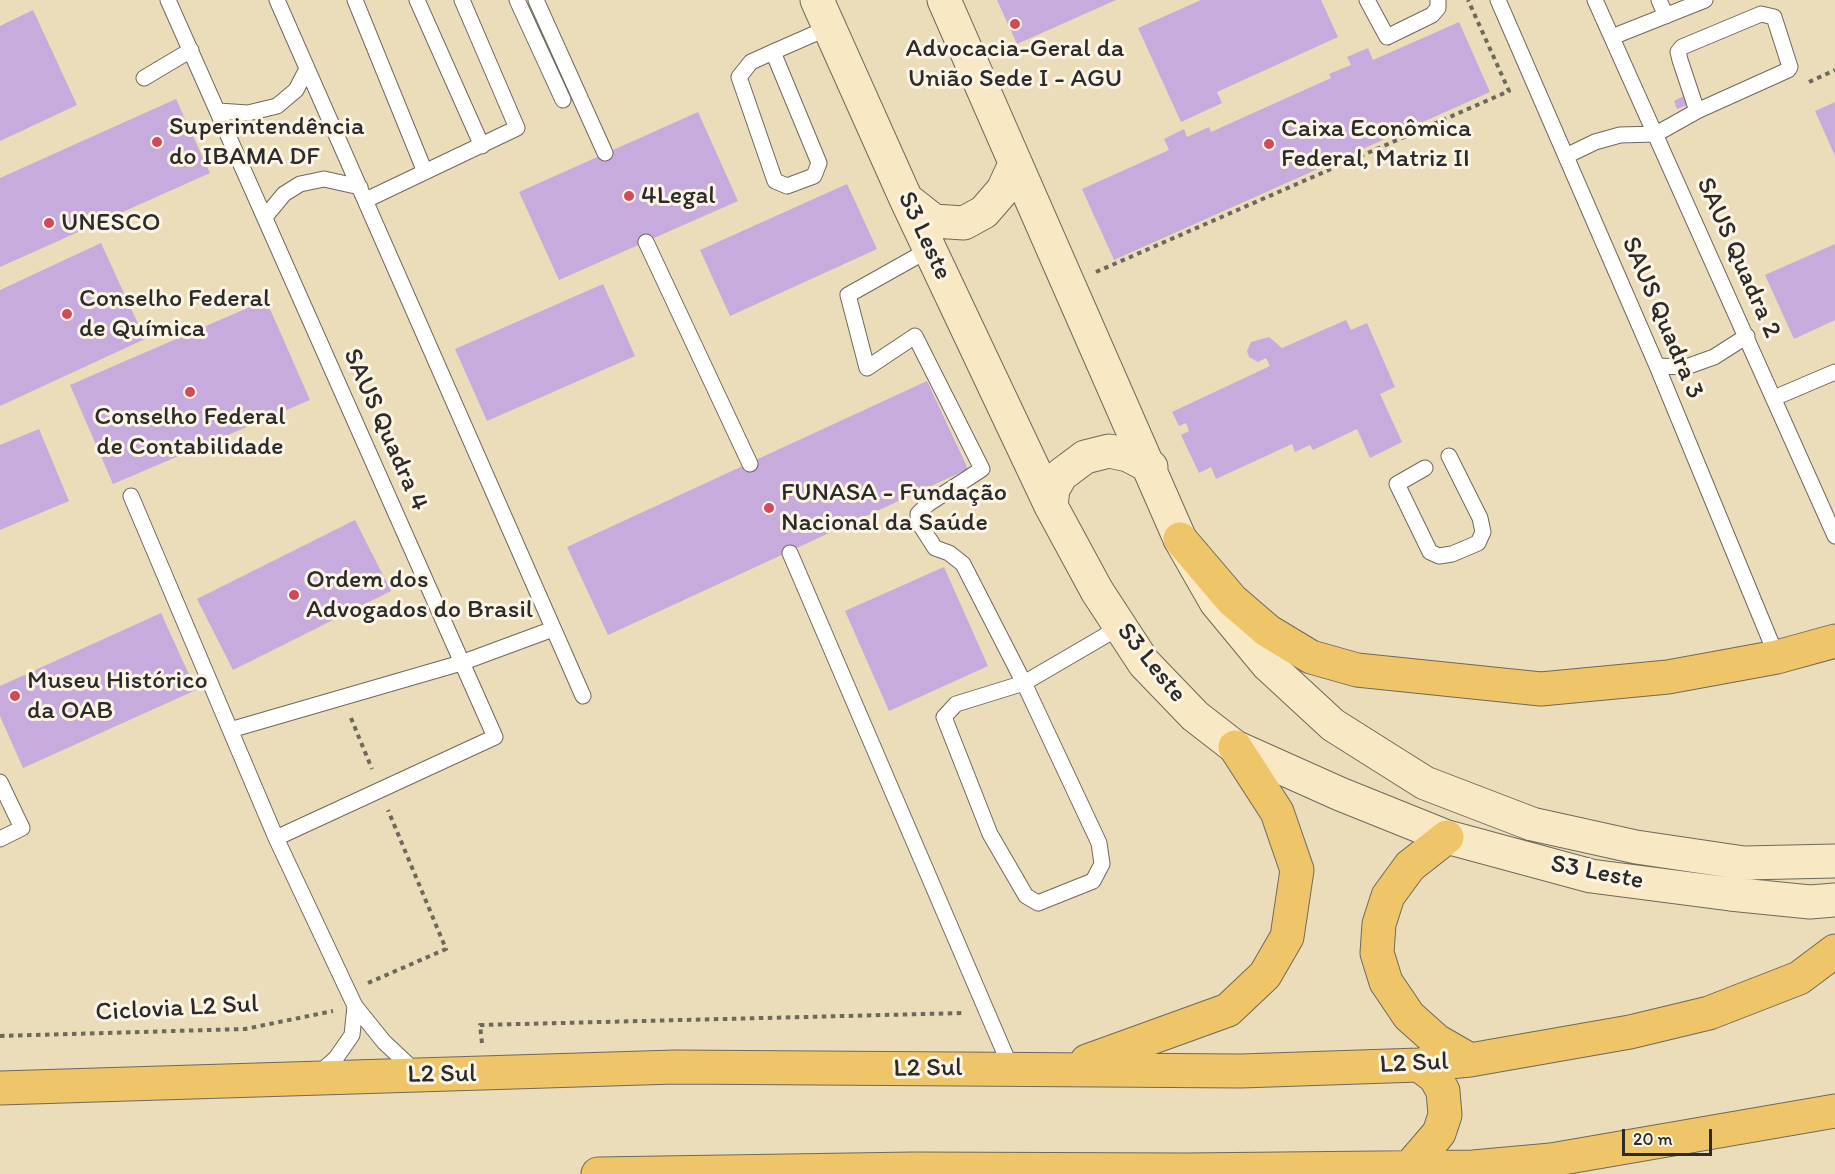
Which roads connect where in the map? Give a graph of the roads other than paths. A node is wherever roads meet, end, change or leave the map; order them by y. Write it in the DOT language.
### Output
graph roads {
  1 [pos="168,0"];
  2 [pos="277,0"];
  3 [pos="355,0"];
  4 [pos="417,0"];
  5 [pos="462,0"];
  6 [pos="517,0"];
  7 [pos="536,0"];
  8 [pos="944,0"];
  9 [pos="1367,0"];
  10 [pos="1438,0"];
  11 [pos="1498,0"];
  12 [pos="1595,0"];
  13 [pos="1659,0"];
  14 [pos="1702,1"];
  15 [pos="824,14"];
  16 [pos="1666,16"];
  17 [pos="1612,37"];
  18 [pos="191,50"];
  19 [pos="773,52"];
  20 [pos="307,69"];
  21 [pos="144,78"];
  22 [pos="563,100"];
  23 [pos="218,111"];
  24 [pos="1697,111"];
  25 [pos="1656,134"];
  26 [pos="482,146"];
  27 [pos="605,153"];
  28 [pos="1566,156"];
  29 [pos="1015,164"];
  30 [pos="425,172"];
  31 [pos="363,194"];
  32 [pos="906,199"];
  33 [pos="265,217"];
  34 [pos="646,242"];
  35 [pos="930,249"];
  36 [pos="1747,336"];
  37 [pos="1657,366"];
  38 [pos="1835,372"];
  39 [pos="1774,398"];
  40 [pos="1449,456"];
  41 [pos="750,464"];
  42 [pos="1151,467"];
  43 [pos="1425,468"];
  44 [pos="131,496"];
  45 [pos="1051,506"];
  46 [pos="1835,536"];
  47 [pos="1180,538"];
  48 [pos="790,553"];
  49 [pos="1120,627"];
  50 [pos="553,629"];
  51 [pos="1835,640"];
  52 [pos="1777,657"];
  53 [pos="461,663"];
  54 [pos="1024,683"];
  55 [pos="583,696"];
  56 [pos="230,729"];
  57 [pos="1234,747"];
  58 [pos="0,782"];
  59 [pos="1447,837"];
  60 [pos="276,838"];
  61 [pos="0,839"];
  62 [pos="1835,861"];
  63 [pos="1835,900"];
  64 [pos="1835,951"];
  65 [pos="355,1006"];
  66 [pos="1470,1060"];
  67 [pos="1419,1065"];
  68 [pos="1011,1068"];
  69 [pos="1066,1069"];
  70 [pos="419,1075"];
  71 [pos="312,1078"];
  72 [pos="0,1088"];
  73 [pos="1835,1111"];
  74 [pos="1473,1167"];
  75 [pos="1409,1168"];
  76 [pos="598,1174"];
  77 [pos="1509,1174"];
  1 -- 18 [label="lane, SAUS Quadra 4"];
  2 -- 20 [label="lane"];
  3 -- 30 [label="lane"];
  4 -- 26 [label="lane"];
  5 -- 26 [label="lane"];
  6 -- 22 [label="lane"];
  7 -- 27 [label="lane"];
  8 -- 29 [label="main road, S3 Leste"];
  9 -- 10 [label="lane"];
  11 -- 28 [label="lane, SAUS Quadra 3"];
  12 -- 17 [label="lane, SAUS Quadra 2"];
  13 -- 16 [label="lane"];
  14 -- 16 [label="lane"];
  15 -- 19 [label="lane"];
  15 -- 32 [label="main road, S3 Leste"];
  16 -- 17 [label="lane"];
  17 -- 25 [label="lane, SAUS Quadra 2"];
  18 -- 21 [label="lane"];
  18 -- 23 [label="lane, SAUS Quadra 4"];
  19 -- 19 [label="lane"];
  20 -- 23 [label="lane"];
  20 -- 31 [label="lane"];
  23 -- 33 [label="lane, SAUS Quadra 4"];
  24 -- 24 [label="lane"];
  24 -- 25 [label="lane"];
  25 -- 28 [label="lane"];
  25 -- 36 [label="lane, SAUS Quadra 2"];
  26 -- 30 [label="lane"];
  28 -- 37 [label="lane, SAUS Quadra 3"];
  29 -- 32 [label="main road"];
  29 -- 42 [label="main road, S3 Leste"];
  30 -- 31 [label="lane"];
  31 -- 33 [label="lane"];
  31 -- 50 [label="lane"];
  32 -- 35 [label="main road, S3 Leste"];
  33 -- 53 [label="lane, SAUS Quadra 4"];
  34 -- 41 [label="lane"];
  35 -- 45 [label="main road, S3 Leste"];
  35 -- 54 [label="lane"];
  36 -- 37 [label="lane"];
  36 -- 39 [label="lane, SAUS Quadra 2"];
  37 -- 52 [label="lane, SAUS Quadra 3"];
  38 -- 39 [label="lane"];
  39 -- 46 [label="lane, SAUS Quadra 2"];
  40 -- 43 [label="lane"];
  42 -- 45 [label="main road"];
  42 -- 47 [label="main road, S3 Leste"];
  44 -- 56 [label="lane"];
  45 -- 49 [label="main road, S3 Leste"];
  47 -- 52 [label="main road"];
  47 -- 62 [label="main road, S3 Leste"];
  48 -- 68 [label="lane"];
  49 -- 54 [label="lane"];
  49 -- 57 [label="main road, S3 Leste"];
  50 -- 53 [label="lane"];
  50 -- 55 [label="lane"];
  51 -- 52 [label="main road"];
  53 -- 56 [label="lane"];
  53 -- 60 [label="lane, SAUS Quadra 4"];
  54 -- 54 [label="lane"];
  56 -- 60 [label="lane"];
  57 -- 59 [label="main road, S3 Leste"];
  57 -- 69 [label="main road"];
  58 -- 61 [label="lane"];
  59 -- 63 [label="main road, S3 Leste"];
  59 -- 66 [label="main road"];
  60 -- 65 [label="lane"];
  64 -- 66 [label="main road, L2 Sul"];
  65 -- 70 [label="lane"];
  65 -- 71 [label="lane"];
  66 -- 67 [label="main road, L2 Sul"];
  67 -- 69 [label="main road, L2 Sul"];
  67 -- 75 [label="main road"];
  68 -- 69 [label="main road, L2 Sul"];
  68 -- 70 [label="main road, L2 Sul"];
  70 -- 71 [label="main road, L2 Sul"];
  71 -- 72 [label="main road, L2 Sul"];
  73 -- 74 [label="main road"];
  74 -- 75 [label="main road"];
  74 -- 77 [label="main road"];
  75 -- 76 [label="main road"];
}
